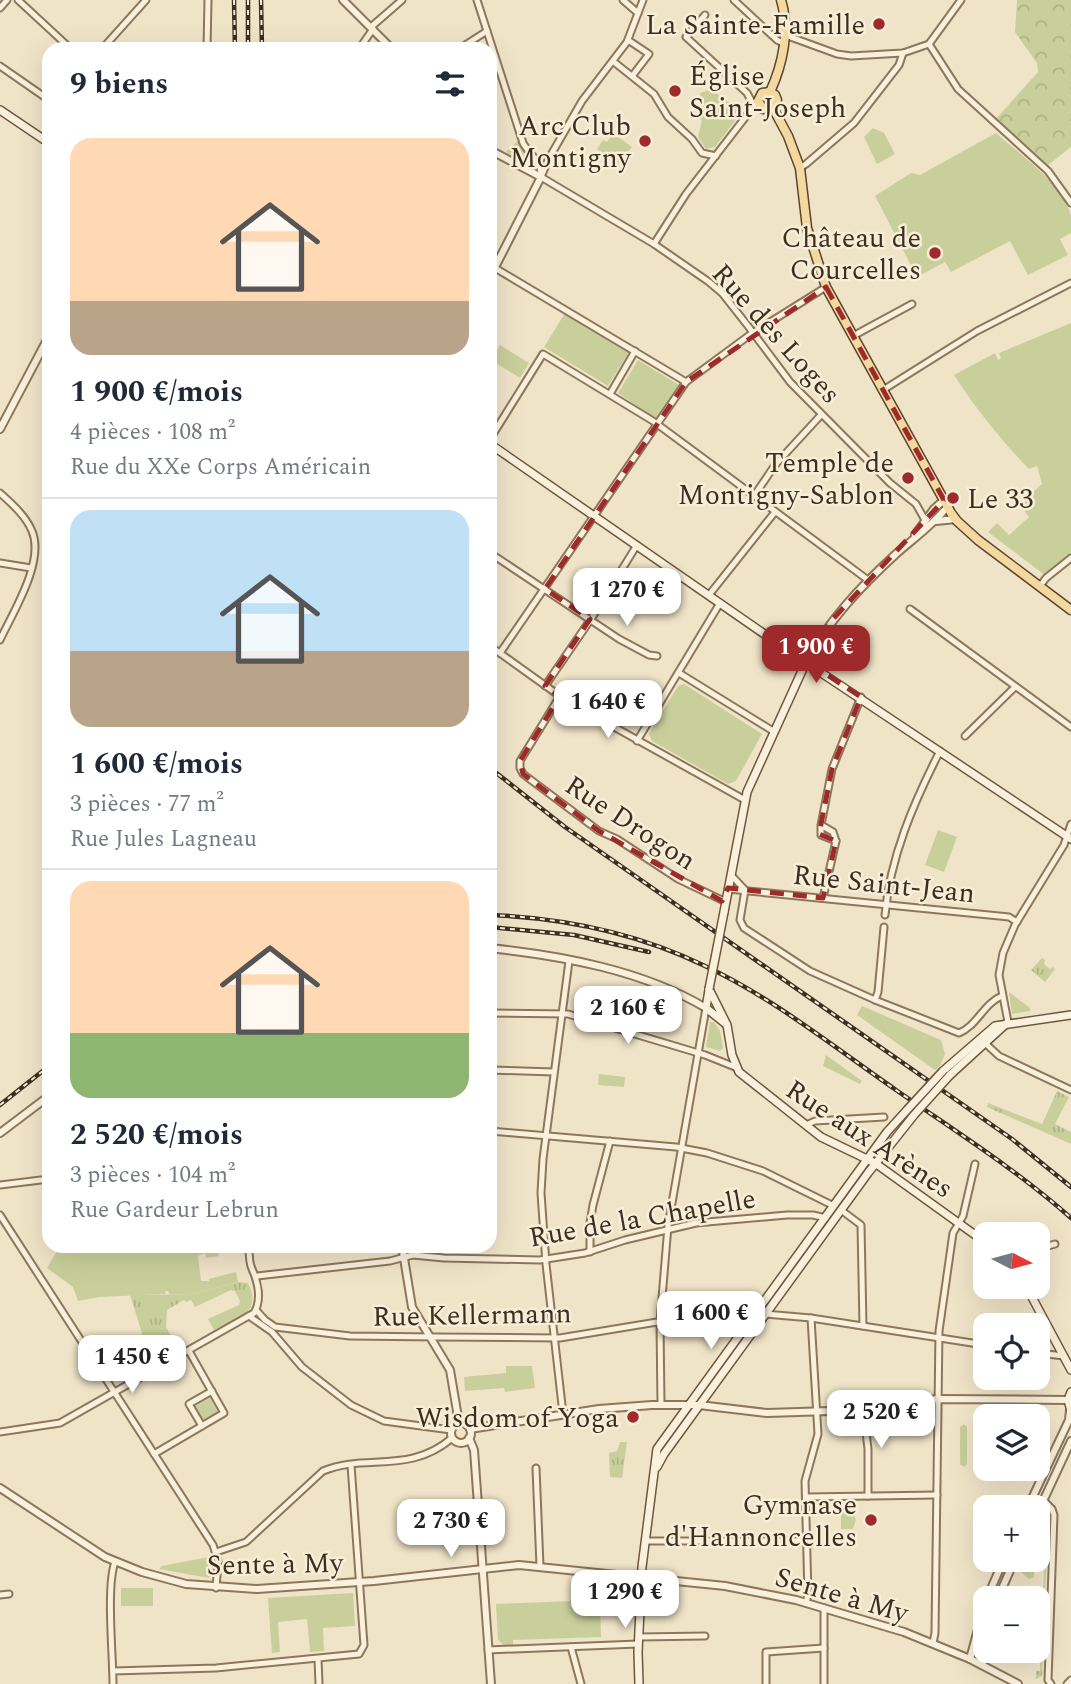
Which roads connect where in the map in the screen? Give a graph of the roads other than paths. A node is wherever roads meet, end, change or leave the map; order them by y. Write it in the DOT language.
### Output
graph roads {
  1 [pos="7,0"];
  2 [pos="18,0"];
  3 [pos="146,0"];
  4 [pos="208,0"];
  5 [pos="343,0"];
  6 [pos="402,0"];
  7 [pos="477,0"];
  8 [pos="623,0"];
  9 [pos="643,0"];
  10 [pos="734,0"];
  11 [pos="780,0"];
  12 [pos="961,0"];
  13 [pos="0,8"];
  14 [pos="638,13"];
  15 [pos="705,15"];
  16 [pos="372,28"];
  17 [pos="487,31"];
  18 [pos="784,39"];
  19 [pos="628,40"];
  20 [pos="63,42"];
  21 [pos="108,42"];
  22 [pos="207,42"];
  23 [pos="363,42"];
  24 [pos="385,42"];
  25 [pos="470,42"];
  26 [pos="491,42"];
  27 [pos="929,44"];
  28 [pos="903,53"];
  29 [pos="497,62"];
  30 [pos="614,62"];
  31 [pos="0,66"];
  32 [pos="633,75"];
  33 [pos="770,92"];
  34 [pos="747,93"];
  35 [pos="42,95"];
  36 [pos="760,95"];
  37 [pos="758,107"];
  38 [pos="773,108"];
  39 [pos="0,110"];
  40 [pos="42,138"];
  41 [pos="497,153"];
  42 [pos="716,156"];
  43 [pos="800,167"];
  44 [pos="541,177"];
  45 [pos="1071,203"];
  46 [pos="654,244"];
  47 [pos="497,264"];
  48 [pos="497,269"];
  49 [pos="1071,284"];
  50 [pos="826,287"];
  51 [pos="912,304"];
  52 [pos="753,332"];
  53 [pos="853,336"];
  54 [pos="42,349"];
  55 [pos="635,351"];
  56 [pos="686,382"];
  57 [pos="883,390"];
  58 [pos="610,394"];
  59 [pos="821,415"];
  60 [pos="657,425"];
  61 [pos="497,428"];
  62 [pos="0,429"];
  63 [pos="497,449"];
  64 [pos="0,493"];
  65 [pos="754,496"];
  66 [pos="946,503"];
  67 [pos="775,512"];
  68 [pos="594,516"];
  69 [pos="956,519"];
  70 [pos="925,520"];
  71 [pos="936,521"];
  72 [pos="912,540"];
  73 [pos="637,545"];
  74 [pos="497,558"];
  75 [pos="1071,558"];
  76 [pos="0,563"];
  77 [pos="31,568"];
  78 [pos="868,580"];
  79 [pos="1040,587"];
  80 [pos="545,589"];
  81 [pos="709,595"];
  82 [pos="720,603"];
  83 [pos="910,609"];
  84 [pos="1071,610"];
  85 [pos="590,620"];
  86 [pos="0,639"];
  87 [pos="497,651"];
  88 [pos="500,653"];
  89 [pos="657,656"];
  90 [pos="806,662"];
  91 [pos="678,673"];
  92 [pos="545,686"];
  93 [pos="1015,687"];
  94 [pos="560,696"];
  95 [pos="860,698"];
  96 [pos="1070,725"];
  97 [pos="773,731"];
  98 [pos="965,736"];
  99 [pos="637,741"];
  100 [pos="940,751"];
  101 [pos="745,800"];
  102 [pos="1071,824"];
  103 [pos="1069,837"];
  104 [pos="731,875"];
  105 [pos="728,889"];
  106 [pos="745,890"];
  107 [pos="823,898"];
  108 [pos="886,904"];
  109 [pos="726,909"];
  110 [pos="885,915"];
  111 [pos="1017,922"];
  112 [pos="884,927"];
  113 [pos="497,949"];
  114 [pos="569,961"];
  115 [pos="709,989"];
  116 [pos="1002,996"];
  117 [pos="875,1000"];
  118 [pos="707,1004"];
  119 [pos="720,1008"];
  120 [pos="497,1013"];
  121 [pos="562,1013"];
  122 [pos="1071,1015"];
  123 [pos="1008,1022"];
  124 [pos="727,1025"];
  125 [pos="983,1041"];
  126 [pos="698,1053"];
  127 [pos="735,1067"];
  128 [pos="497,1070"];
  129 [pos="554,1072"];
  130 [pos="1071,1090"];
  131 [pos="42,1101"];
  132 [pos="910,1112"];
  133 [pos="884,1117"];
  134 [pos="806,1125"];
  135 [pos="497,1132"];
  136 [pos="0,1133"];
  137 [pos="546,1135"];
  138 [pos="610,1141"];
  139 [pos="681,1148"];
  140 [pos="867,1159"];
  141 [pos="876,1163"];
  142 [pos="975,1164"];
  143 [pos="42,1180"];
  144 [pos="0,1185"];
  145 [pos="838,1208"];
  146 [pos="0,1215"];
  147 [pos="826,1218"];
  148 [pos="960,1223"];
  149 [pos="667,1229"];
  150 [pos="973,1232"];
  151 [pos="1055,1244"];
  152 [pos="1050,1245"];
  153 [pos="590,1252"];
  154 [pos="250,1253"];
  155 [pos="403,1253"];
  156 [pos="404,1257"];
  157 [pos="546,1259"];
  158 [pos="257,1276"];
  159 [pos="1033,1299"];
  160 [pos="256,1310"];
  161 [pos="766,1314"];
  162 [pos="756,1315"];
  163 [pos="249,1316"];
  164 [pos="811,1318"];
  165 [pos="660,1322"];
  166 [pos="863,1326"];
  167 [pos="274,1329"];
  168 [pos="295,1330"];
  169 [pos="429,1336"];
  170 [pos="554,1338"];
  171 [pos="938,1338"];
  172 [pos="973,1343"];
  173 [pos="286,1349"];
  174 [pos="189,1351"];
  175 [pos="1050,1354"];
  176 [pos="1063,1356"];
  177 [pos="1070,1369"];
  178 [pos="1071,1378"];
  179 [pos="212,1391"];
  180 [pos="115,1393"];
  181 [pos="1070,1396"];
  182 [pos="937,1399"];
  183 [pos="661,1405"];
  184 [pos="689,1405"];
  185 [pos="699,1405"];
  186 [pos="863,1407"];
  187 [pos="1071,1410"];
  188 [pos="818,1411"];
  189 [pos="563,1414"];
  190 [pos="459,1423"];
  191 [pos="202,1426"];
  192 [pos="470,1429"];
  193 [pos="451,1430"];
  194 [pos="0,1432"];
  195 [pos="452,1438"];
  196 [pos="469,1438"];
  197 [pos="1071,1441"];
  198 [pos="462,1443"];
  199 [pos="153,1454"];
  200 [pos="475,1460"];
  201 [pos="351,1465"];
  202 [pos="536,1468"];
  203 [pos="655,1471"];
  204 [pos="0,1488"];
  205 [pos="937,1495"];
  206 [pos="1034,1495"];
  207 [pos="1045,1495"];
  208 [pos="869,1496"];
  209 [pos="806,1497"];
  210 [pos="1050,1506"];
  211 [pos="646,1541"];
  212 [pos="807,1541"];
  213 [pos="216,1552"];
  214 [pos="116,1562"];
  215 [pos="540,1566"];
  216 [pos="483,1568"];
  217 [pos="1005,1572"];
  218 [pos="1009,1574"];
  219 [pos="641,1577"];
  220 [pos="360,1583"];
  221 [pos="1004,1586"];
  222 [pos="216,1588"];
  223 [pos="9,1594"];
  224 [pos="0,1595"];
  225 [pos="806,1603"];
  226 [pos="824,1608"];
  227 [pos="705,1636"];
  228 [pos="638,1640"];
  229 [pos="933,1643"];
  230 [pos="571,1647"];
  231 [pos="824,1648"];
  232 [pos="973,1648"];
  233 [pos="488,1650"];
  234 [pos="318,1659"];
  235 [pos="970,1659"];
  236 [pos="982,1665"];
  237 [pos="113,1671"];
  238 [pos="1071,1680"];
  239 [pos="113,1684"];
  240 [pos="319,1684"];
  241 [pos="491,1684"];
  242 [pos="581,1684"];
  243 [pos="639,1684"];
  244 [pos="766,1684"];
  245 [pos="824,1684"];
  246 [pos="1018,1684"];
  247 [pos="1051,1684"];
  248 [pos="1067,1684"];
  1 -- 13 [label="street"];
  2 -- 20 [label="street"];
  3 -- 21 [label="street"];
  4 -- 22 [label="street"];
  5 -- 16 [label="street"];
  6 -- 16 [label="street"];
  7 -- 17 [label="street"];
  8 -- 14 [label="street"];
  9 -- 14 [label="street"];
  10 -- 18 [label="street"];
  11 -- 18 [label="main road"];
  12 -- 27 [label="street"];
  14 -- 19 [label="street"];
  15 -- 34 [label="street"];
  16 -- 23 [label="street"];
  16 -- 24 [label="street"];
  17 -- 25 [label="street"];
  17 -- 26 [label="street"];
  18 -- 28 [label="street"];
  18 -- 33 [label="main road"];
  19 -- 30 [label="street"];
  19 -- 32 [label="street"];
  27 -- 28 [label="street"];
  27 -- 45 [label="street"];
  28 -- 43 [label="street"];
  29 -- 44 [label="street"];
  30 -- 32 [label="street"];
  30 -- 44 [label="street"];
  31 -- 35 [label="street"];
  32 -- 42 [label="street"];
  33 -- 36 [label="main road"];
  33 -- 38 [label="main road"];
  34 -- 36 [label="street"];
  34 -- 37 [label="street"];
  36 -- 37 [label="main road"];
  37 -- 38 [label="main road"];
  37 -- 42 [label="street"];
  38 -- 43 [label="main road"];
  39 -- 40 [label="main road"];
  41 -- 44 [label="street"];
  42 -- 46 [label="street"];
  43 -- 50 [label="main road"];
  44 -- 46 [label="street, Rue des Loges"];
  44 -- 47 [label="street"];
  46 -- 52 [label="street, Rue des Loges"];
  48 -- 55 [label="street"];
  49 -- 57 [label="street"];
  50 -- 52 [label="street"];
  50 -- 53 [label="main road"];
  51 -- 53 [label="street"];
  52 -- 56 [label="street"];
  52 -- 59 [label="street, Rue des Loges"];
  53 -- 57 [label="main road"];
  54 -- 62 [label="street"];
  55 -- 56 [label="street"];
  55 -- 58 [label="street"];
  56 -- 60 [label="street"];
  57 -- 66 [label="main road"];
  58 -- 60 [label="street"];
  58 -- 61 [label="street"];
  59 -- 65 [label="street"];
  59 -- 70 [label="street, Rue des Loges"];
  60 -- 65 [label="street"];
  60 -- 68 [label="street"];
  63 -- 68 [label="main road"];
  64 -- 77 [label="street"];
  65 -- 67 [label="street"];
  66 -- 69 [label="main road"];
  66 -- 70 [label="street"];
  66 -- 71 [label="street"];
  67 -- 78 [label="street"];
  67 -- 81 [label="street"];
  68 -- 73 [label="main road"];
  68 -- 80 [label="street"];
  69 -- 71 [label="street"];
  69 -- 79 [label="main road"];
  70 -- 72 [label="street"];
  71 -- 72 [label="street"];
  72 -- 78 [label="street"];
  73 -- 81 [label="main road"];
  73 -- 85 [label="street"];
  74 -- 80 [label="street"];
  75 -- 79 [label="street"];
  76 -- 77 [label="street"];
  77 -- 86 [label="street"];
  78 -- 90 [label="street"];
  79 -- 84 [label="main road"];
  80 -- 85 [label="street"];
  80 -- 88 [label="street"];
  81 -- 82 [label="main road"];
  82 -- 90 [label="main road"];
  82 -- 91 [label="street"];
  83 -- 93 [label="street"];
  85 -- 89 [label="street"];
  85 -- 92 [label="street"];
  87 -- 88 [label="street"];
  88 -- 92 [label="street"];
  90 -- 95 [label="main road"];
  90 -- 97 [label="main road"];
  91 -- 97 [label="street"];
  91 -- 99 [label="street"];
  92 -- 94 [label="street"];
  93 -- 96 [label="street"];
  93 -- 98 [label="street"];
  94 -- 99 [label="street"];
  94 -- 109 [label="street, Rue Drogon"];
  95 -- 100 [label="main road"];
  95 -- 107 [label="street"];
  97 -- 101 [label="main road"];
  99 -- 101 [label="street"];
  100 -- 103 [label="main road"];
  100 -- 108 [label="street"];
  101 -- 104 [label="main road"];
  102 -- 103 [label="street"];
  103 -- 111 [label="street"];
  104 -- 105 [label="main road"];
  104 -- 106 [label="street"];
  105 -- 106 [label="street, Rue Saint-Jean"];
  105 -- 109 [label="main road"];
  106 -- 107 [label="street, Rue Saint-Jean"];
  106 -- 117 [label="street"];
  107 -- 108 [label="street, Rue Saint-Jean"];
  108 -- 110 [label="street"];
  108 -- 111 [label="street, Rue Saint-Jean"];
  109 -- 115 [label="main road, bridge"];
  111 -- 116 [label="street"];
  112 -- 117 [label="street"];
  113 -- 114 [label="street"];
  114 -- 118 [label="street"];
  114 -- 121 [label="street"];
  115 -- 118 [label="main road"];
  115 -- 119 [label="main road"];
  116 -- 117 [label="street"];
  116 -- 123 [label="street"];
  118 -- 119 [label="main road"];
  118 -- 124 [label="main road"];
  118 -- 126 [label="street"];
  119 -- 124 [label="main road"];
  120 -- 121 [label="street"];
  121 -- 126 [label="street"];
  121 -- 129 [label="street"];
  122 -- 123 [label="main road"];
  123 -- 125 [label="main road"];
  124 -- 127 [label="main road"];
  125 -- 130 [label="street"];
  125 -- 132 [label="main road, bridge"];
  126 -- 127 [label="street"];
  126 -- 139 [label="street"];
  127 -- 134 [label="main road, Rue aux Arènes"];
  128 -- 129 [label="street"];
  129 -- 137 [label="street"];
  131 -- 136 [label="street"];
  132 -- 140 [label="main road"];
  132 -- 141 [label="main road"];
  133 -- 134 [label="street"];
  134 -- 140 [label="main road, Rue aux Arènes"];
  135 -- 137 [label="street"];
  137 -- 138 [label="street"];
  137 -- 157 [label="street"];
  138 -- 139 [label="street"];
  138 -- 153 [label="street"];
  139 -- 145 [label="street"];
  139 -- 149 [label="street"];
  140 -- 141 [label="main road, Rue aux Arènes"];
  140 -- 145 [label="main road"];
  141 -- 145 [label="main road"];
  141 -- 148 [label="main road, Rue aux Arènes"];
  142 -- 148 [label="street"];
  143 -- 144 [label="street"];
  145 -- 147 [label="main road"];
  145 -- 161 [label="main road"];
  145 -- 166 [label="street"];
  146 -- 180 [label="street"];
  147 -- 149 [label="street, Rue de la Chapelle"];
  147 -- 162 [label="main road"];
  148 -- 150 [label="main road, Rue aux Arènes"];
  148 -- 171 [label="street"];
  149 -- 153 [label="street, Rue de la Chapelle"];
  149 -- 165 [label="street"];
  151 -- 152 [label="street"];
  153 -- 157 [label="street, Rue de la Chapelle"];
  154 -- 158 [label="street"];
  155 -- 156 [label="street"];
  156 -- 157 [label="street, Rue de la Chapelle"];
  156 -- 158 [label="street, Rue de la Chapelle"];
  156 -- 169 [label="street"];
  157 -- 170 [label="street"];
  158 -- 160 [label="street"];
  159 -- 176 [label="main road"];
  160 -- 163 [label="street"];
  160 -- 167 [label="street"];
  161 -- 162 [label="street, Rue Kellermann"];
  161 -- 164 [label="street, Rue Kellermann"];
  161 -- 185 [label="main road"];
  162 -- 165 [label="street, Rue Kellermann"];
  162 -- 184 [label="main road"];
  163 -- 167 [label="street"];
  163 -- 174 [label="street"];
  164 -- 166 [label="street, Rue Kellermann"];
  164 -- 188 [label="street"];
  165 -- 170 [label="street, Rue Kellermann"];
  165 -- 183 [label="street"];
  166 -- 171 [label="street, Rue Kellermann"];
  167 -- 168 [label="street, Rue Kellermann"];
  167 -- 173 [label="street"];
  168 -- 169 [label="street, Rue Kellermann"];
  168 -- 173 [label="street"];
  169 -- 170 [label="street, Rue Kellermann"];
  169 -- 190 [label="street"];
  170 -- 189 [label="street"];
  171 -- 172 [label="street, Rue Kellermann"];
  171 -- 182 [label="street"];
  173 -- 193 [label="street"];
  174 -- 179 [label="street"];
  174 -- 180 [label="street"];
  175 -- 176 [label="street"];
  176 -- 177 [label="main road"];
  177 -- 178 [label="main road"];
  179 -- 191 [label="street"];
  179 -- 191 [label="street"];
  180 -- 194 [label="street"];
  180 -- 199 [label="street"];
  181 -- 182 [label="street"];
  181 -- 187 [label="main road"];
  182 -- 186 [label="street"];
  182 -- 205 [label="street"];
  183 -- 184 [label="street"];
  183 -- 189 [label="street"];
  184 -- 185 [label="street"];
  184 -- 203 [label="main road"];
  185 -- 188 [label="street"];
  185 -- 203 [label="main road"];
  186 -- 188 [label="street"];
  186 -- 208 [label="street"];
  187 -- 206 [label="street"];
  188 -- 209 [label="street"];
  189 -- 192 [label="street"];
  190 -- 192 [label="street"];
  190 -- 193 [label="street"];
  191 -- 199 [label="street"];
  192 -- 196 [label="street"];
  193 -- 195 [label="street"];
  195 -- 198 [label="street"];
  195 -- 201 [label="street"];
  196 -- 198 [label="street"];
  196 -- 200 [label="street"];
  197 -- 207 [label="street"];
  198 -- 200 [label="street"];
  199 -- 213 [label="street"];
  200 -- 216 [label="street"];
  201 -- 213 [label="street"];
  201 -- 220 [label="street"];
  202 -- 215 [label="street"];
  203 -- 211 [label="main road"];
  204 -- 214 [label="street, Sente à My"];
  205 -- 208 [label="street"];
  205 -- 229 [label="street"];
  208 -- 209 [label="street"];
  209 -- 212 [label="street"];
  210 -- 247 [label="street"];
  211 -- 212 [label="street"];
  211 -- 219 [label="main road"];
  212 -- 225 [label="street"];
  213 -- 222 [label="street"];
  214 -- 222 [label="street, Sente à My"];
  214 -- 237 [label="street"];
  215 -- 216 [label="street, Sente à My"];
  215 -- 219 [label="street, Sente à My"];
  216 -- 220 [label="street, Sente à My"];
  216 -- 233 [label="street"];
  217 -- 218 [label="street"];
  218 -- 221 [label="street"];
  219 -- 225 [label="street, Sente à My"];
  219 -- 228 [label="main road"];
  220 -- 222 [label="street, Sente à My"];
  220 -- 234 [label="street"];
  223 -- 224 [label="street"];
  225 -- 226 [label="street, Sente à My"];
  226 -- 229 [label="street, Sente à My"];
  226 -- 231 [label="street"];
  227 -- 228 [label="street"];
  228 -- 230 [label="street"];
  228 -- 243 [label="main road"];
  229 -- 235 [label="street, Sente à My"];
  230 -- 233 [label="street"];
  230 -- 242 [label="street"];
  231 -- 244 [label="street"];
  231 -- 245 [label="street"];
  232 -- 235 [label="street"];
  233 -- 241 [label="street"];
  234 -- 237 [label="street"];
  234 -- 240 [label="street"];
  235 -- 236 [label="street, Sente à My"];
  236 -- 246 [label="street, Sente à My"];
  237 -- 239 [label="street"];
  238 -- 248 [label="street"];
}
